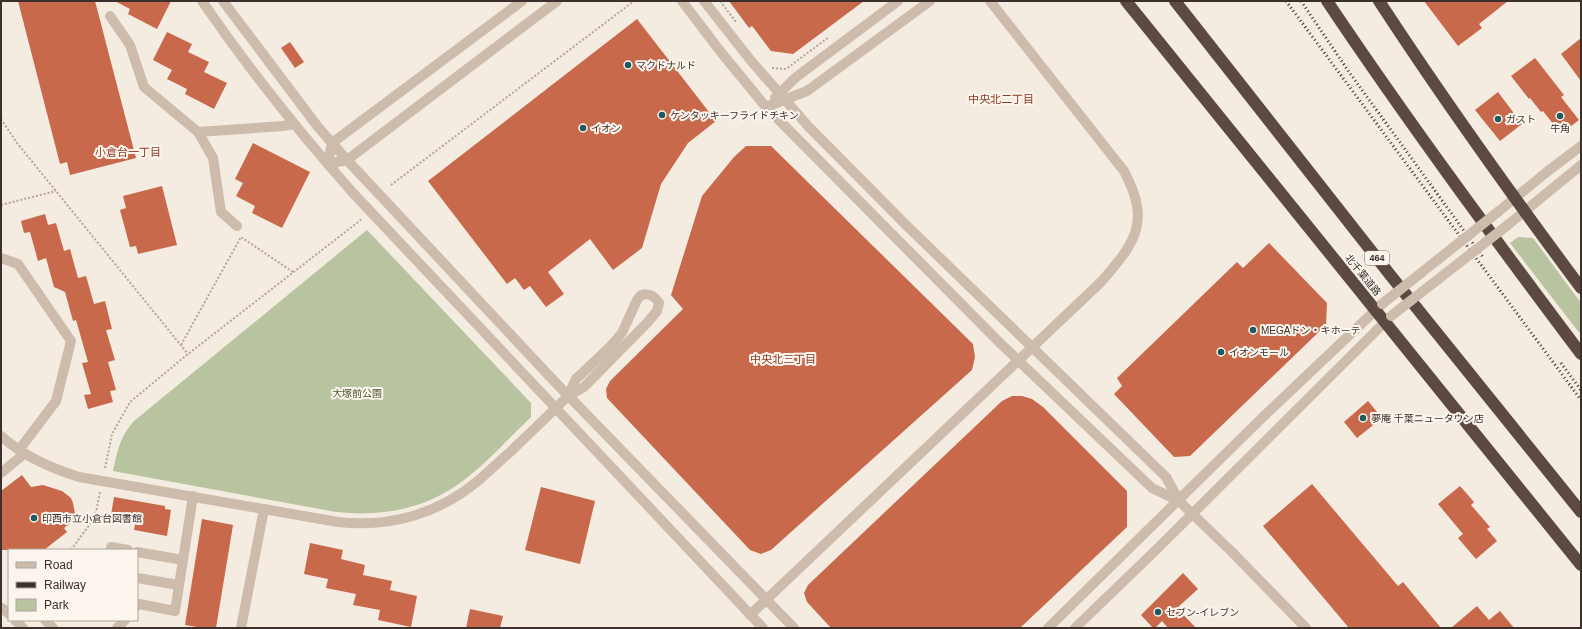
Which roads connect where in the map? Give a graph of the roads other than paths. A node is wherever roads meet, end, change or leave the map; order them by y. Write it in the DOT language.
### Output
graph roads {
  1 [pos="202,1"];
  2 [pos="223,1"];
  3 [pos="522,1"];
  4 [pos="557,1"];
  5 [pos="682,1"];
  6 [pos="704,1"];
  7 [pos="898,1"];
  8 [pos="930,1"];
  9 [pos="990,1"];
  10 [pos="1126,1"];
  11 [pos="1175,1"];
  12 [pos="1327,1"];
  13 [pos="1379,1"];
  14 [pos="110,16"];
  15 [pos="782,96"];
  16 [pos="766,106"];
  17 [pos="294,124"];
  18 [pos="198,132"];
  19 [pos="332,143"];
  20 [pos="1581,146"];
  21 [pos="347,160"];
  22 [pos="328,164"];
  23 [pos="1581,165"];
  24 [pos="1514,199"];
  25 [pos="1524,212"];
  26 [pos="237,226"];
  27 [pos="1,258"];
  28 [pos="1581,288"];
  29 [pos="1379,307"];
  30 [pos="1388,319"];
  31 [pos="1032,347"];
  32 [pos="1581,354"];
  33 [pos="1018,360"];
  34 [pos="568,396"];
  35 [pos="556,408"];
  36 [pos="1,436"];
  37 [pos="22,452"];
  38 [pos="1,473"];
  39 [pos="192,496"];
  40 [pos="1179,501"];
  41 [pos="264,509"];
  42 [pos="1581,512"];
  43 [pos="1192,514"];
  44 [pos="111,547"];
  45 [pos="122,549"];
  46 [pos="138,552"];
  47 [pos="183,560"];
  48 [pos="1581,565"];
  49 [pos="138,578"];
  50 [pos="179,585"];
  51 [pos="766,599"];
  52 [pos="138,605"];
  53 [pos="750,614"];
  54 [pos="1079,626"];
  55 [pos="241,628"];
  56 [pos="763,628"];
  57 [pos="794,628"];
  58 [pos="1048,628"];
  59 [pos="1306,628"];
  1 -- 17 [label="street"];
  2 -- 19 [label="street"];
  3 -- 19 [label="street"];
  4 -- 21 [label="street"];
  5 -- 16 [label="street"];
  6 -- 15 [label="street"];
  7 -- 15 [label="street"];
  8 -- 15 [label="street"];
  9 -- 31 [label="street"];
  10 -- 29 [label="highway, 北千葉道路"];
  11 -- 42 [label="highway, 464"];
  12 -- 32 [label="highway"];
  13 -- 24 [label="highway"];
  14 -- 18 [label="street"];
  15 -- 16 [label="street"];
  15 -- 31 [label="street"];
  16 -- 33 [label="street"];
  17 -- 18 [label="street"];
  17 -- 22 [label="street"];
  18 -- 26 [label="street"];
  19 -- 21 [label="street"];
  19 -- 22 [label="street"];
  20 -- 24 [label="street"];
  21 -- 22 [label="street"];
  21 -- 34 [label="street"];
  22 -- 35 [label="street"];
  23 -- 25 [label="street"];
  24 -- 25 [label="highway"];
  24 -- 29 [label="street, bridge"];
  25 -- 28 [label="highway"];
  25 -- 30 [label="street, bridge"];
  27 -- 37 [label="street"];
  29 -- 30 [label="highway, 北千葉道路"];
  29 -- 40 [label="street"];
  30 -- 43 [label="street"];
  30 -- 48 [label="highway, 北千葉道路"];
  31 -- 33 [label="street"];
  31 -- 40 [label="street"];
  33 -- 40 [label="street"];
  33 -- 51 [label="street"];
  34 -- 34 [label="street"];
  34 -- 35 [label="street"];
  34 -- 51 [label="street"];
  35 -- 41 [label="street"];
  35 -- 53 [label="street"];
  36 -- 37 [label="street"];
  37 -- 38 [label="street"];
  37 -- 39 [label="street"];
  39 -- 41 [label="street"];
  39 -- 47 [label="street"];
  40 -- 43 [label="street"];
  40 -- 58 [label="street"];
  41 -- 55 [label="street"];
  43 -- 54 [label="street"];
  43 -- 59 [label="street"];
  44 -- 45 [label="street"];
  46 -- 47 [label="street"];
  47 -- 50 [label="street"];
  49 -- 50 [label="street"];
  50 -- 52 [label="street"];
  51 -- 53 [label="street"];
  51 -- 57 [label="street"];
  53 -- 56 [label="street"];
}
